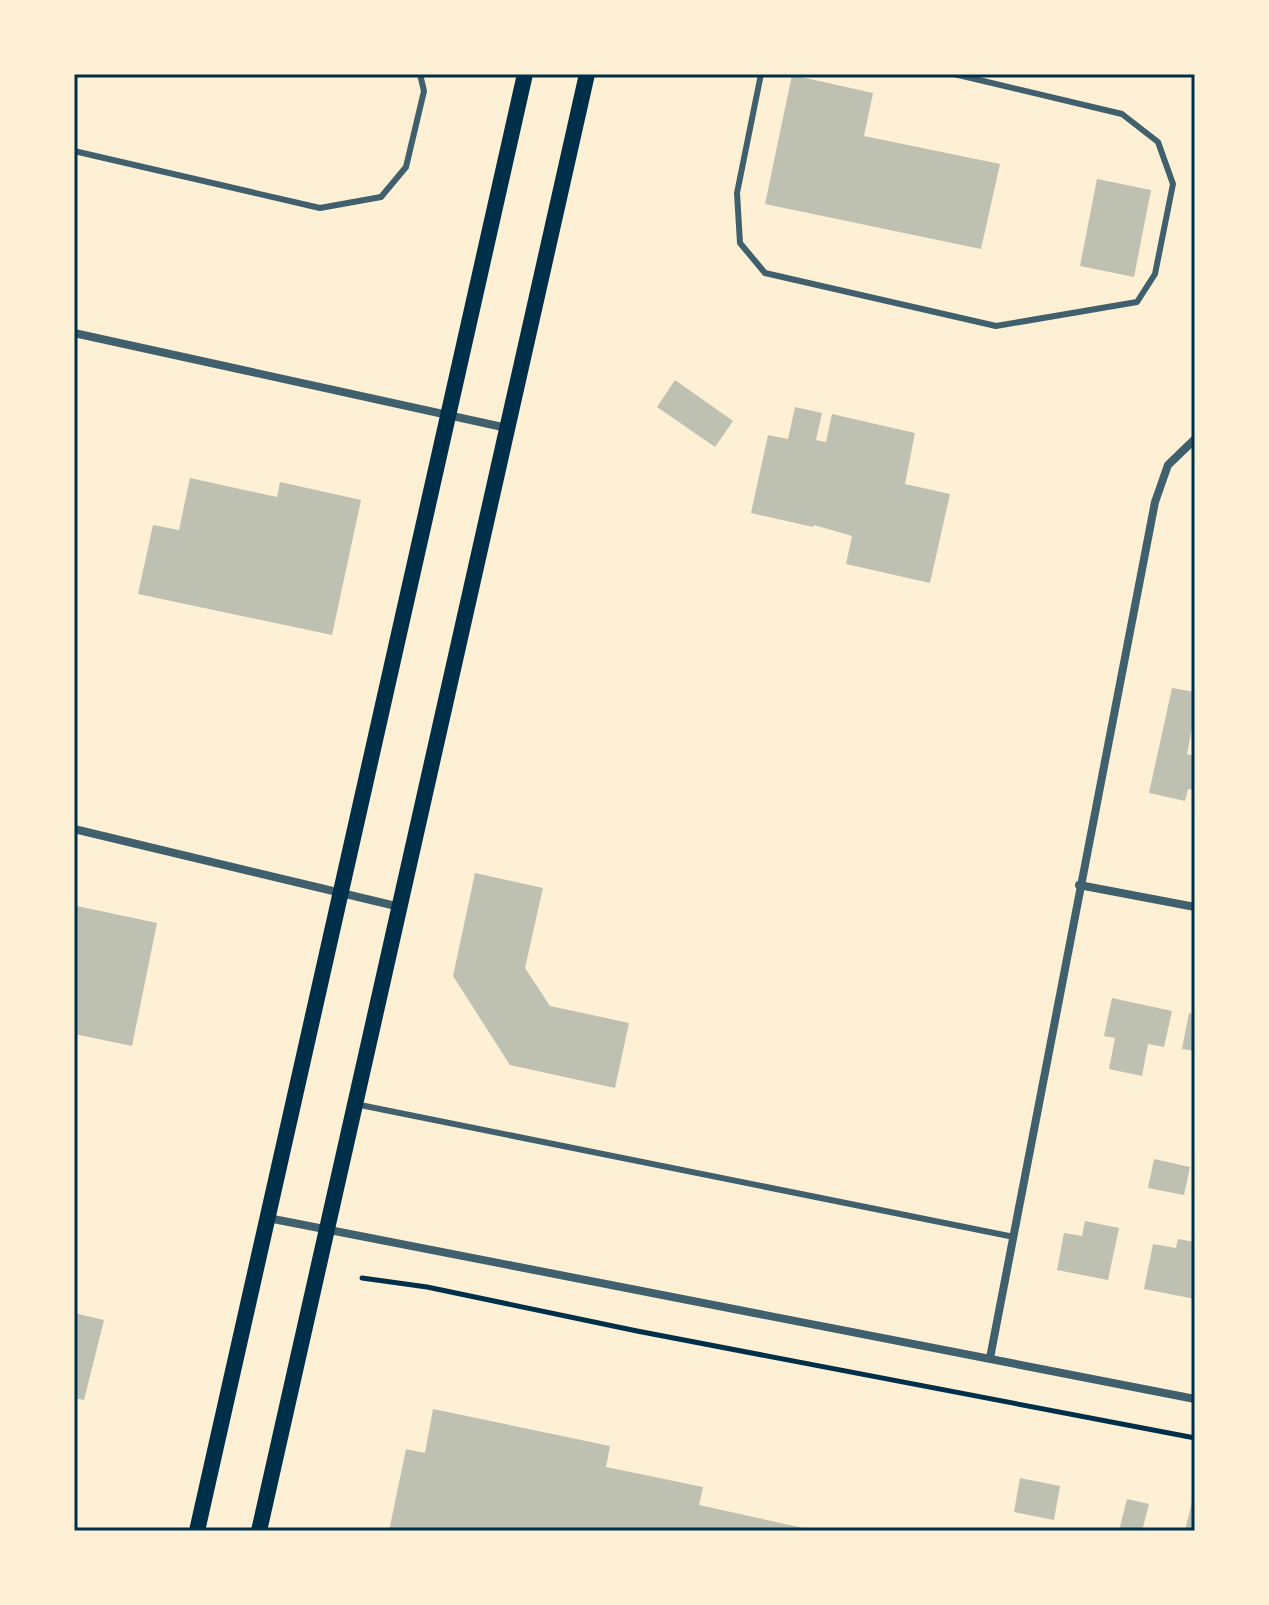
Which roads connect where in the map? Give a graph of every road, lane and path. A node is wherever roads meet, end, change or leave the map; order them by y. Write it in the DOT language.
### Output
graph roads {
  1 [pos="420,74"];
  2 [pos="525,74"];
  3 [pos="587,74"];
  4 [pos="761,74"];
  5 [pos="954,74"];
  6 [pos="74,151"];
  7 [pos="74,333"];
  8 [pos="449,415"];
  9 [pos="507,428"];
  10 [pos="1195,439"];
  11 [pos="74,829"];
  12 [pos="1079,885"];
  13 [pos="340,892"];
  14 [pos="400,907"];
  15 [pos="1195,907"];
  16 [pos="355,1104"];
  17 [pos="268,1218"];
  18 [pos="327,1230"];
  19 [pos="1014,1237"];
  20 [pos="362,1278"];
  21 [pos="990,1358"];
  22 [pos="1195,1399"];
  23 [pos="1195,1438"];
  24 [pos="197,1531"];
  25 [pos="259,1531"];
  1 -- 6 [label="lane"];
  2 -- 8 [label="main road"];
  3 -- 9 [label="main road"];
  4 -- 5 [label="lane"];
  7 -- 8 [label="street"];
  8 -- 9 [label="street"];
  8 -- 13 [label="main road"];
  9 -- 14 [label="main road"];
  10 -- 12 [label="street"];
  11 -- 13 [label="street"];
  12 -- 15 [label="street"];
  12 -- 19 [label="street"];
  13 -- 14 [label="street"];
  13 -- 17 [label="main road"];
  14 -- 16 [label="main road"];
  16 -- 18 [label="main road"];
  16 -- 19 [label="lane"];
  17 -- 18 [label="street"];
  17 -- 24 [label="main road"];
  18 -- 21 [label="street"];
  18 -- 25 [label="main road"];
  19 -- 21 [label="street"];
  20 -- 23 [label="path"];
  21 -- 22 [label="street"];
}
